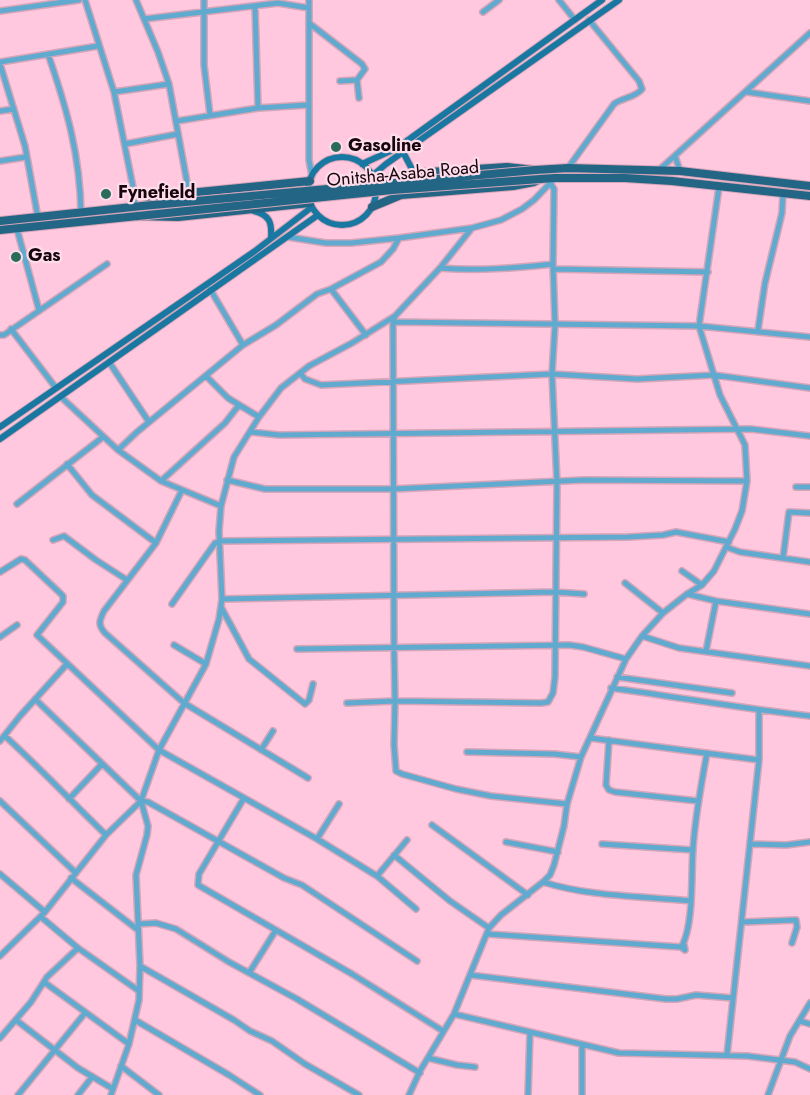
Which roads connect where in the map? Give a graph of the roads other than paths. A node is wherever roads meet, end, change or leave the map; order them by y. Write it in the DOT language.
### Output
graph roads {
  1 [pos="79,0"];
  2 [pos="85,0"];
  3 [pos="136,0"];
  4 [pos="204,0"];
  5 [pos="309,0"];
  6 [pos="499,0"];
  7 [pos="559,0"];
  8 [pos="602,0"];
  9 [pos="619,0"];
  10 [pos="255,6"];
  11 [pos="309,8"];
  12 [pos="0,11"];
  13 [pos="483,12"];
  14 [pos="204,13"];
  15 [pos="144,19"];
  16 [pos="575,20"];
  17 [pos="589,20"];
  18 [pos="309,23"];
  19 [pos="810,33"];
  20 [pos="98,46"];
  21 [pos="48,54"];
  22 [pos="0,63"];
  23 [pos="357,80"];
  24 [pos="340,81"];
  25 [pos="169,84"];
  26 [pos="114,92"];
  27 [pos="747,92"];
  28 [pos="359,98"];
  29 [pos="810,101"];
  30 [pos="308,105"];
  31 [pos="258,108"];
  32 [pos="14,109"];
  33 [pos="0,111"];
  34 [pos="210,115"];
  35 [pos="177,121"];
  36 [pos="178,134"];
  37 [pos="125,144"];
  38 [pos="403,152"];
  39 [pos="675,156"];
  40 [pos="26,157"];
  41 [pos="0,161"];
  42 [pos="362,164"];
  43 [pos="568,168"];
  44 [pos="535,170"];
  45 [pos="658,171"];
  46 [pos="680,171"];
  47 [pos="414,173"];
  48 [pos="373,178"];
  49 [pos="311,179"];
  50 [pos="540,179"];
  51 [pos="768,180"];
  52 [pos="552,181"];
  53 [pos="810,186"];
  54 [pos="719,187"];
  55 [pos="769,191"];
  56 [pos="189,193"];
  57 [pos="783,193"];
  58 [pos="810,196"];
  59 [pos="311,205"];
  60 [pos="138,207"];
  61 [pos="372,207"];
  62 [pos="250,210"];
  63 [pos="81,214"];
  64 [pos="69,215"];
  65 [pos="318,215"];
  66 [pos="138,216"];
  67 [pos="38,218"];
  68 [pos="0,221"];
  69 [pos="71,224"];
  70 [pos="472,228"];
  71 [pos="17,229"];
  72 [pos="0,230"];
  73 [pos="288,237"];
  74 [pos="271,238"];
  75 [pos="399,238"];
  76 [pos="107,264"];
  77 [pos="240,264"];
  78 [pos="554,266"];
  79 [pos="440,268"];
  80 [pos="708,272"];
  81 [pos="210,289"];
  82 [pos="332,290"];
  83 [pos="39,310"];
  84 [pos="394,319"];
  85 [pos="555,325"];
  86 [pos="699,326"];
  87 [pos="11,329"];
  88 [pos="758,330"];
  89 [pos="366,334"];
  90 [pos="0,335"];
  91 [pos="810,337"];
  92 [pos="243,345"];
  93 [pos="109,362"];
  94 [pos="300,373"];
  95 [pos="552,374"];
  96 [pos="714,375"];
  97 [pos="206,376"];
  98 [pos="394,380"];
  99 [pos="56,388"];
  100 [pos="810,388"];
  101 [pos="61,397"];
  102 [pos="239,405"];
  103 [pos="259,417"];
  104 [pos="149,422"];
  105 [pos="0,428"];
  106 [pos="736,430"];
  107 [pos="251,432"];
  108 [pos="554,432"];
  109 [pos="394,433"];
  110 [pos="810,436"];
  111 [pos="103,437"];
  112 [pos="0,439"];
  113 [pos="118,450"];
  114 [pos="67,464"];
  115 [pos="227,480"];
  116 [pos="161,481"];
  117 [pos="747,481"];
  118 [pos="557,483"];
  119 [pos="796,487"];
  120 [pos="810,487"];
  121 [pos="393,489"];
  122 [pos="182,490"];
  123 [pos="17,504"];
  124 [pos="221,506"];
  125 [pos="810,513"];
  126 [pos="556,538"];
  127 [pos="53,540"];
  128 [pos="393,540"];
  129 [pos="221,542"];
  130 [pos="156,543"];
  131 [pos="727,544"];
  132 [pos="783,558"];
  133 [pos="810,562"];
  134 [pos="682,571"];
  135 [pos="0,572"];
  136 [pos="127,580"];
  137 [pos="625,583"];
  138 [pos="702,585"];
  139 [pos="555,592"];
  140 [pos="584,594"];
  141 [pos="687,594"];
  142 [pos="394,596"];
  143 [pos="222,599"];
  144 [pos="716,601"];
  145 [pos="172,604"];
  146 [pos="221,607"];
  147 [pos="663,614"];
  148 [pos="810,614"];
  149 [pos="17,625"];
  150 [pos="642,636"];
  151 [pos="0,637"];
  152 [pos="174,645"];
  153 [pos="554,646"];
  154 [pos="394,648"];
  155 [pos="297,649"];
  156 [pos="706,651"];
  157 [pos="626,659"];
  158 [pos="67,664"];
  159 [pos="206,664"];
  160 [pos="810,666"];
  161 [pos="617,677"];
  162 [pos="313,684"];
  163 [pos="611,688"];
  164 [pos="732,693"];
  165 [pos="35,699"];
  166 [pos="395,701"];
  167 [pos="347,703"];
  168 [pos="184,704"];
  169 [pos="759,711"];
  170 [pos="810,716"];
  171 [pos="273,731"];
  172 [pos="6,736"];
  173 [pos="590,738"];
  174 [pos="609,740"];
  175 [pos="0,741"];
  176 [pos="159,750"];
  177 [pos="261,750"];
  178 [pos="467,752"];
  179 [pos="707,753"];
  180 [pos="581,757"];
  181 [pos="759,760"];
  182 [pos="102,764"];
  183 [pos="308,778"];
  184 [pos="244,798"];
  185 [pos="69,799"];
  186 [pos="0,801"];
  187 [pos="141,801"];
  188 [pos="698,801"];
  189 [pos="339,804"];
  190 [pos="567,804"];
  191 [pos="432,825"];
  192 [pos="106,835"];
  193 [pos="317,839"];
  194 [pos="407,840"];
  195 [pos="218,841"];
  196 [pos="506,842"];
  197 [pos="810,842"];
  198 [pos="602,844"];
  199 [pos="751,844"];
  200 [pos="693,850"];
  201 [pos="558,852"];
  202 [pos="394,855"];
  203 [pos="76,873"];
  204 [pos="0,874"];
  205 [pos="377,876"];
  206 [pos="71,878"];
  207 [pos="543,882"];
  208 [pos="528,895"];
  209 [pos="691,901"];
  210 [pos="416,909"];
  211 [pos="43,915"];
  212 [pos="742,922"];
  213 [pos="138,927"];
  214 [pos="276,930"];
  215 [pos="488,931"];
  216 [pos="792,943"];
  217 [pos="0,944"];
  218 [pos="78,948"];
  219 [pos="6,950"];
  220 [pos="0,956"];
  221 [pos="417,961"];
  222 [pos="140,966"];
  223 [pos="249,973"];
  224 [pos="470,975"];
  225 [pos="44,982"];
  226 [pos="139,991"];
  227 [pos="734,998"];
  228 [pos="810,1003"];
  229 [pos="85,1013"];
  230 [pos="454,1014"];
  231 [pos="16,1020"];
  232 [pos="135,1020"];
  233 [pos="800,1021"];
  234 [pos="810,1024"];
  235 [pos="443,1031"];
  236 [pos="530,1032"];
  237 [pos="0,1038"];
  238 [pos="129,1044"];
  239 [pos="582,1045"];
  240 [pos="55,1050"];
  241 [pos="727,1055"];
  242 [pos="428,1058"];
  243 [pos="780,1060"];
  244 [pos="121,1066"];
  245 [pos="475,1067"];
  246 [pos="810,1069"];
  247 [pos="420,1073"];
  248 [pos="92,1077"];
  249 [pos="112,1092"];
  250 [pos="18,1095"];
  251 [pos="78,1095"];
  252 [pos="159,1095"];
  253 [pos="260,1095"];
  254 [pos="359,1095"];
  255 [pos="409,1095"];
  256 [pos="528,1095"];
  257 [pos="582,1095"];
  258 [pos="768,1095"];
  1 -- 12 [label="street"];
  2 -- 20 [label="street"];
  3 -- 15 [label="street"];
  4 -- 14 [label="street"];
  5 -- 11 [label="street"];
  6 -- 13 [label="street"];
  7 -- 16 [label="street"];
  8 -- 16 [label="main road"];
  9 -- 17 [label="main road"];
  10 -- 11 [label="street"];
  10 -- 14 [label="street"];
  10 -- 31 [label="street"];
  11 -- 18 [label="street"];
  14 -- 15 [label="street"];
  14 -- 34 [label="street"];
  15 -- 25 [label="street"];
  16 -- 42 [label="main road"];
  17 -- 38 [label="main road"];
  17 -- 43 [label="street"];
  18 -- 23 [label="street"];
  18 -- 30 [label="street"];
  19 -- 27 [label="street"];
  20 -- 21 [label="street"];
  20 -- 26 [label="street"];
  21 -- 22 [label="street"];
  21 -- 63 [label="street"];
  22 -- 32 [label="street"];
  23 -- 24 [label="street"];
  23 -- 28 [label="street"];
  25 -- 26 [label="street"];
  25 -- 35 [label="street"];
  26 -- 37 [label="street"];
  27 -- 29 [label="street"];
  27 -- 39 [label="street"];
  30 -- 31 [label="street"];
  30 -- 49 [label="street"];
  31 -- 34 [label="street"];
  32 -- 33 [label="street"];
  32 -- 40 [label="street"];
  34 -- 35 [label="street"];
  35 -- 36 [label="street"];
  36 -- 37 [label="street"];
  36 -- 56 [label="street"];
  37 -- 60 [label="street"];
  38 -- 47 [label="main road"];
  38 -- 48 [label="main road"];
  39 -- 45 [label="street"];
  39 -- 46 [label="street"];
  40 -- 41 [label="street"];
  40 -- 67 [label="street"];
  42 -- 48 [label="main road"];
  42 -- 49 [label="main road"];
  43 -- 44 [label="highway"];
  43 -- 45 [label="highway"];
  44 -- 47 [label="highway"];
  44 -- 60 [label="highway, bridge"];
  45 -- 46 [label="highway"];
  46 -- 51 [label="highway"];
  47 -- 48 [label="highway"];
  48 -- 61 [label="main road"];
  49 -- 56 [label="highway"];
  49 -- 59 [label="main road"];
  50 -- 52 [label="highway, Onitsha-Asaba Road"];
  50 -- 61 [label="highway"];
  50 -- 66 [label="highway, Onitsha-Asaba Road, bridge"];
  51 -- 53 [label="highway"];
  51 -- 55 [label="highway"];
  52 -- 54 [label="highway, Onitsha-Asaba Road"];
  52 -- 70 [label="street"];
  52 -- 78 [label="street"];
  54 -- 55 [label="highway, Onitsha-Asaba Road"];
  54 -- 80 [label="street"];
  55 -- 57 [label="highway, Onitsha-Asaba Road"];
  56 -- 60 [label="highway"];
  57 -- 58 [label="highway, Onitsha-Asaba Road"];
  57 -- 88 [label="street"];
  59 -- 62 [label="highway"];
  59 -- 65 [label="main road"];
  59 -- 74 [label="main road"];
  60 -- 63 [label="highway"];
  61 -- 65 [label="main road"];
  62 -- 66 [label="highway"];
  62 -- 74 [label="main road"];
  63 -- 64 [label="highway"];
  64 -- 67 [label="highway"];
  64 -- 69 [label="highway"];
  65 -- 73 [label="main road"];
  66 -- 69 [label="highway, Onitsha-Asaba Road"];
  67 -- 68 [label="highway"];
  69 -- 71 [label="highway, Onitsha-Asaba Road"];
  70 -- 75 [label="street"];
  70 -- 79 [label="street"];
  71 -- 72 [label="highway, Onitsha-Asaba Road"];
  71 -- 83 [label="street"];
  73 -- 75 [label="street"];
  73 -- 77 [label="main road"];
  74 -- 77 [label="main road"];
  75 -- 82 [label="street"];
  76 -- 83 [label="street"];
  77 -- 81 [label="main road"];
  77 -- 99 [label="main road"];
  78 -- 79 [label="street"];
  78 -- 80 [label="street"];
  78 -- 85 [label="street"];
  79 -- 84 [label="street"];
  80 -- 86 [label="street"];
  81 -- 92 [label="street"];
  81 -- 93 [label="main road"];
  82 -- 89 [label="street"];
  82 -- 92 [label="street"];
  83 -- 87 [label="street"];
  84 -- 85 [label="street"];
  84 -- 89 [label="street"];
  84 -- 98 [label="street"];
  85 -- 86 [label="street"];
  85 -- 95 [label="street"];
  86 -- 88 [label="street"];
  86 -- 96 [label="street"];
  87 -- 90 [label="street"];
  87 -- 99 [label="street"];
  88 -- 91 [label="street"];
  89 -- 94 [label="street"];
  92 -- 97 [label="street"];
  93 -- 101 [label="main road"];
  93 -- 104 [label="street"];
  94 -- 98 [label="street"];
  94 -- 103 [label="street"];
  95 -- 96 [label="street"];
  95 -- 98 [label="street"];
  95 -- 108 [label="street"];
  96 -- 100 [label="street"];
  96 -- 106 [label="street"];
  97 -- 102 [label="street"];
  97 -- 104 [label="street"];
  98 -- 109 [label="street"];
  99 -- 105 [label="main road"];
  101 -- 111 [label="street"];
  101 -- 112 [label="main road"];
  102 -- 103 [label="street"];
  102 -- 116 [label="street"];
  103 -- 107 [label="street"];
  104 -- 113 [label="street"];
  106 -- 108 [label="street"];
  106 -- 110 [label="street"];
  106 -- 117 [label="street"];
  107 -- 109 [label="street"];
  107 -- 115 [label="street"];
  108 -- 109 [label="street"];
  108 -- 118 [label="street"];
  109 -- 121 [label="street"];
  111 -- 113 [label="street"];
  111 -- 114 [label="street"];
  113 -- 116 [label="street"];
  114 -- 123 [label="street"];
  114 -- 130 [label="street"];
  115 -- 121 [label="street"];
  115 -- 124 [label="street"];
  116 -- 122 [label="street"];
  117 -- 118 [label="street"];
  117 -- 131 [label="street"];
  118 -- 121 [label="street"];
  118 -- 126 [label="street"];
  119 -- 120 [label="street"];
  121 -- 128 [label="street"];
  122 -- 124 [label="street"];
  122 -- 130 [label="street"];
  124 -- 129 [label="street"];
  125 -- 132 [label="street"];
  126 -- 128 [label="street"];
  126 -- 131 [label="street"];
  126 -- 139 [label="street"];
  127 -- 136 [label="street"];
  128 -- 129 [label="street"];
  128 -- 142 [label="street"];
  129 -- 143 [label="street"];
  129 -- 145 [label="street"];
  130 -- 136 [label="street"];
  131 -- 132 [label="street"];
  131 -- 138 [label="street"];
  132 -- 133 [label="street"];
  134 -- 138 [label="street"];
  135 -- 158 [label="street"];
  136 -- 168 [label="street"];
  137 -- 147 [label="street"];
  138 -- 141 [label="street"];
  139 -- 140 [label="street"];
  139 -- 142 [label="street"];
  139 -- 153 [label="street"];
  141 -- 144 [label="street"];
  141 -- 147 [label="street"];
  142 -- 143 [label="street"];
  142 -- 154 [label="street"];
  143 -- 146 [label="street"];
  144 -- 148 [label="street"];
  144 -- 156 [label="street"];
  146 -- 159 [label="street"];
  146 -- 162 [label="street"];
  147 -- 150 [label="street"];
  149 -- 151 [label="street"];
  150 -- 156 [label="street"];
  150 -- 157 [label="street"];
  152 -- 159 [label="street"];
  153 -- 154 [label="street"];
  153 -- 157 [label="street"];
  153 -- 166 [label="street"];
  154 -- 155 [label="street"];
  154 -- 166 [label="street"];
  156 -- 160 [label="street"];
  157 -- 161 [label="street"];
  158 -- 165 [label="street"];
  158 -- 176 [label="street"];
  159 -- 168 [label="street"];
  161 -- 163 [label="street"];
  161 -- 164 [label="street"];
  163 -- 169 [label="street"];
  163 -- 173 [label="street"];
  165 -- 172 [label="street"];
  165 -- 182 [label="street"];
  166 -- 167 [label="street"];
  166 -- 190 [label="street"];
  168 -- 176 [label="street"];
  168 -- 177 [label="street"];
  169 -- 170 [label="street"];
  169 -- 181 [label="street"];
  171 -- 177 [label="street"];
  172 -- 175 [label="street"];
  172 -- 185 [label="street"];
  173 -- 174 [label="street"];
  173 -- 180 [label="street"];
  174 -- 179 [label="street"];
  174 -- 188 [label="street"];
  176 -- 184 [label="street"];
  176 -- 187 [label="street"];
  177 -- 183 [label="street"];
  178 -- 180 [label="street"];
  179 -- 181 [label="street"];
  179 -- 188 [label="street"];
  180 -- 190 [label="street"];
  181 -- 199 [label="street"];
  182 -- 185 [label="street"];
  182 -- 187 [label="street"];
  184 -- 193 [label="street"];
  184 -- 195 [label="street"];
  185 -- 192 [label="street"];
  186 -- 203 [label="street"];
  187 -- 192 [label="street"];
  187 -- 195 [label="street"];
  187 -- 213 [label="street"];
  188 -- 200 [label="street"];
  189 -- 193 [label="street"];
  190 -- 201 [label="street"];
  191 -- 208 [label="street"];
  192 -- 203 [label="street"];
  193 -- 205 [label="street"];
  194 -- 202 [label="street"];
  195 -- 214 [label="street"];
  195 -- 221 [label="street"];
  196 -- 201 [label="street"];
  197 -- 199 [label="street"];
  198 -- 200 [label="street"];
  199 -- 212 [label="street"];
  200 -- 209 [label="street"];
  201 -- 207 [label="street"];
  202 -- 205 [label="street"];
  202 -- 215 [label="street"];
  203 -- 206 [label="street"];
  204 -- 211 [label="street"];
  205 -- 210 [label="street"];
  206 -- 211 [label="street"];
  206 -- 213 [label="street"];
  207 -- 208 [label="street"];
  207 -- 209 [label="street"];
  208 -- 215 [label="street"];
  209 -- 215 [label="street"];
  211 -- 218 [label="street"];
  211 -- 219 [label="street"];
  212 -- 216 [label="street"];
  212 -- 227 [label="street"];
  213 -- 222 [label="street"];
  213 -- 223 [label="street"];
  214 -- 223 [label="street"];
  214 -- 235 [label="street"];
  215 -- 224 [label="street"];
  217 -- 219 [label="street"];
  218 -- 225 [label="street"];
  218 -- 226 [label="street"];
  219 -- 220 [label="street"];
  222 -- 226 [label="street"];
  222 -- 254 [label="street"];
  223 -- 247 [label="street"];
  224 -- 227 [label="street"];
  224 -- 230 [label="street"];
  225 -- 229 [label="street"];
  225 -- 231 [label="street"];
  226 -- 232 [label="street"];
  227 -- 241 [label="street"];
  228 -- 233 [label="street"];
  229 -- 238 [label="street"];
  229 -- 240 [label="street"];
  230 -- 235 [label="street"];
  230 -- 236 [label="street"];
  231 -- 237 [label="street"];
  231 -- 240 [label="street"];
  232 -- 238 [label="street"];
  232 -- 253 [label="street"];
  233 -- 234 [label="street"];
  233 -- 243 [label="street"];
  235 -- 242 [label="street"];
  236 -- 239 [label="street"];
  236 -- 256 [label="street"];
  238 -- 244 [label="street"];
  239 -- 241 [label="street"];
  239 -- 257 [label="street"];
  240 -- 248 [label="street"];
  240 -- 250 [label="street"];
  241 -- 243 [label="street"];
  242 -- 245 [label="street"];
  242 -- 247 [label="street"];
  243 -- 246 [label="street"];
  243 -- 258 [label="street"];
  244 -- 249 [label="street"];
  244 -- 252 [label="street"];
  247 -- 255 [label="street"];
  248 -- 249 [label="street"];
  248 -- 251 [label="street"];
}
